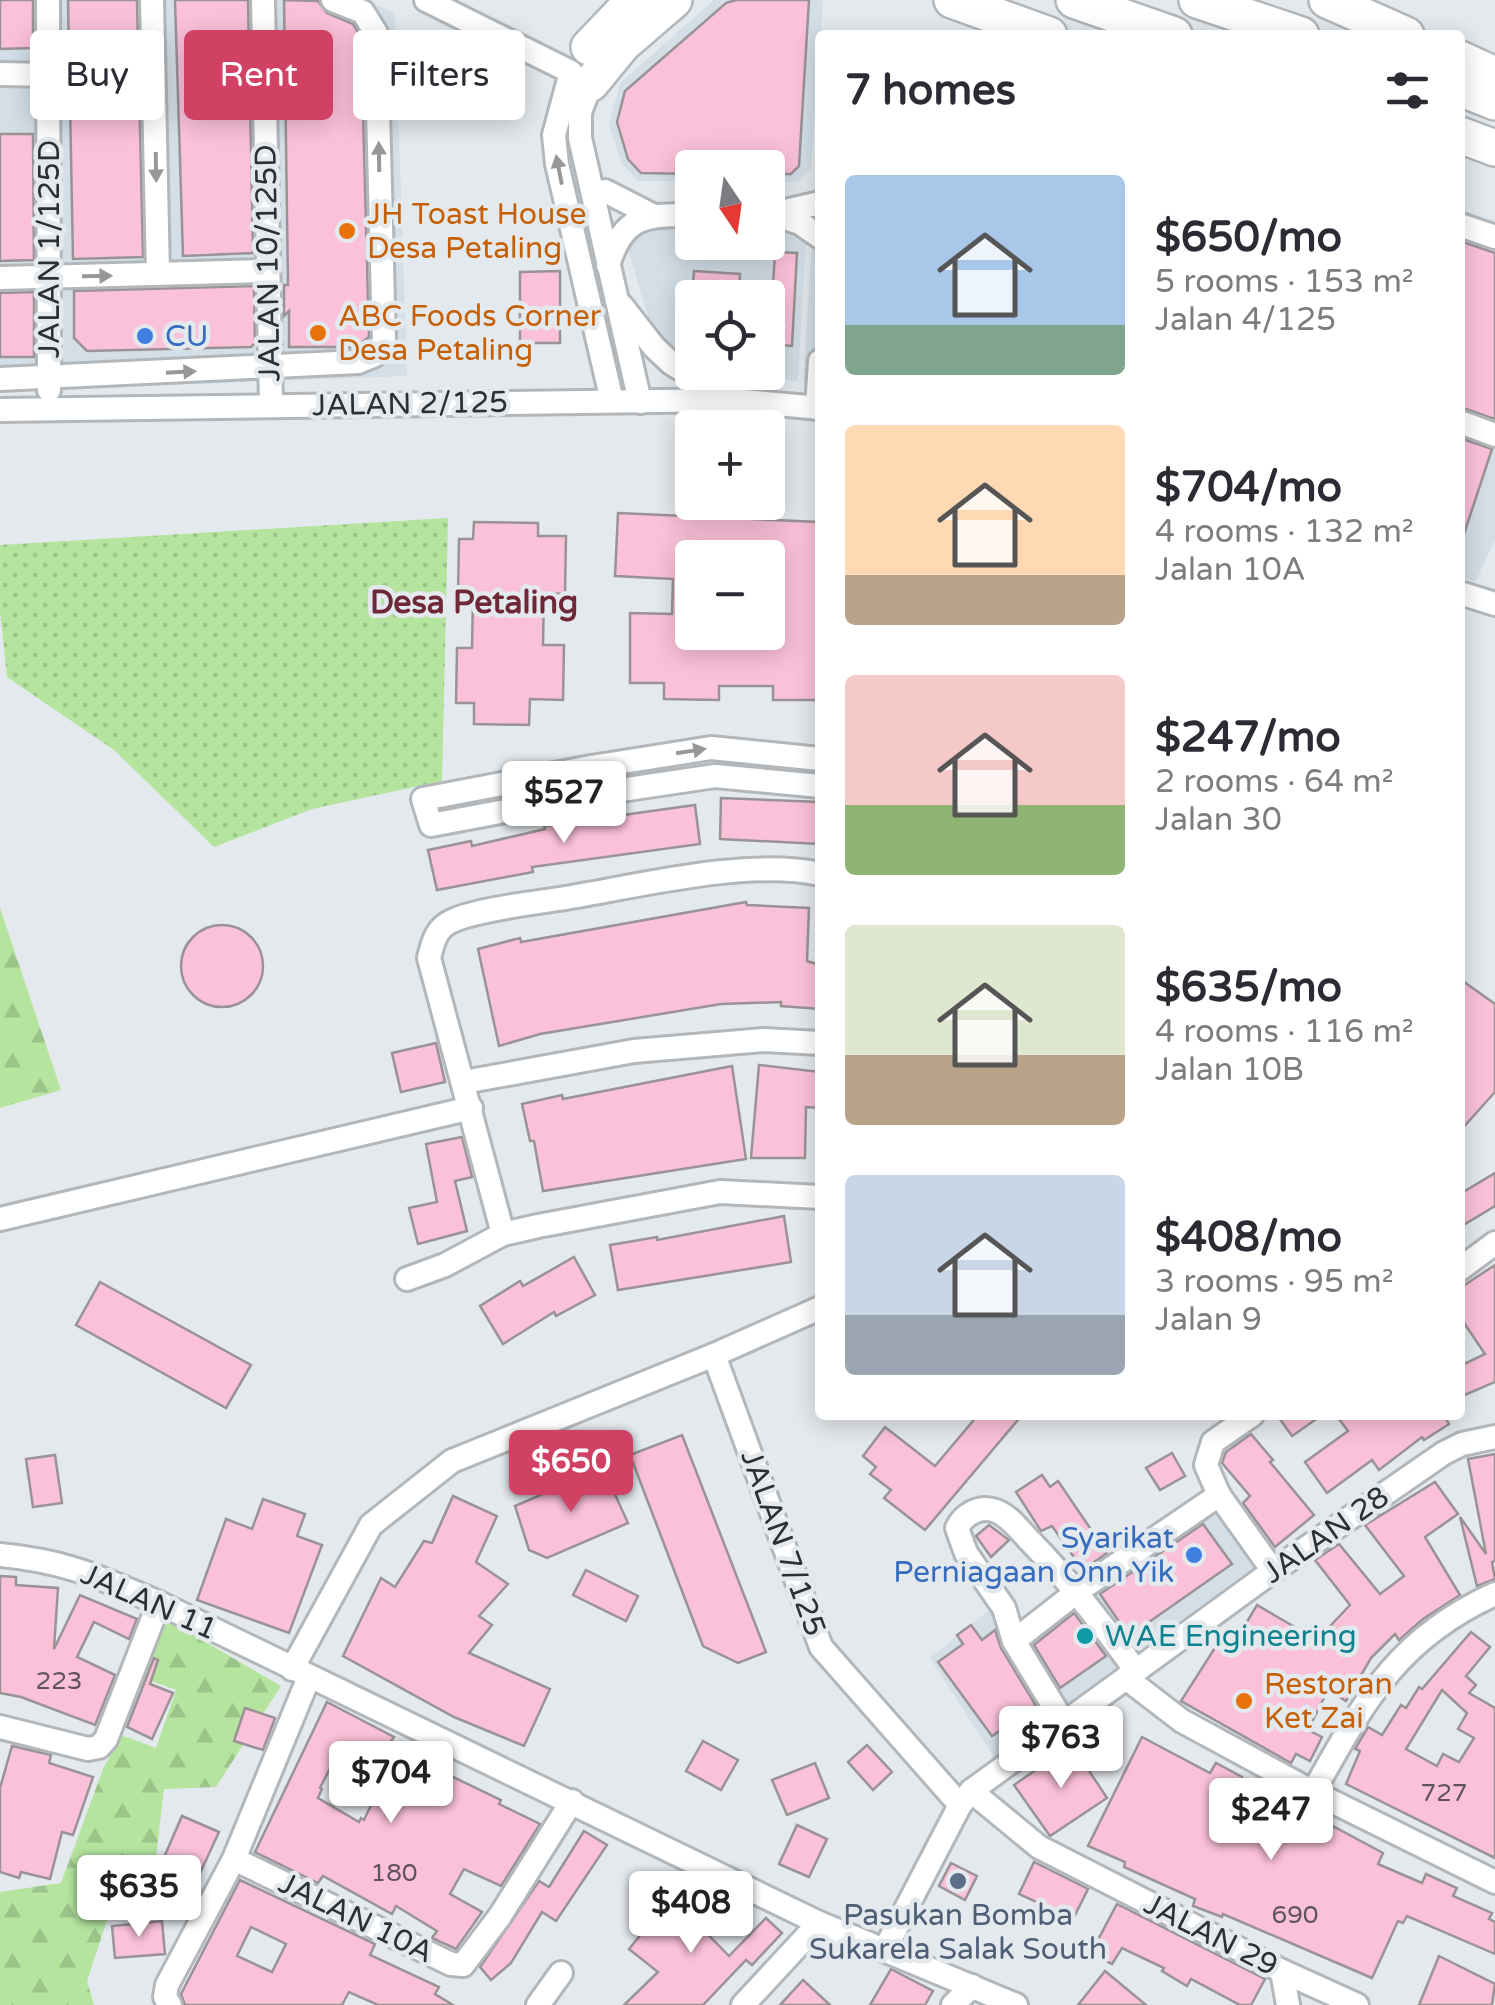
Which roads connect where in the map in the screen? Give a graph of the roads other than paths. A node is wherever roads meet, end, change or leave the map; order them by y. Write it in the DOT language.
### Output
graph roads {
  1 [pos="48,0"];
  2 [pos="152,0"];
  3 [pos="263,0"];
  4 [pos="333,0"];
  5 [pos="426,0"];
  6 [pos="634,0"];
  7 [pos="674,0"];
  8 [pos="952,0"];
  9 [pos="1074,0"];
  10 [pos="1197,0"];
  11 [pos="1328,0"];
  12 [pos="48,30"];
  13 [pos="1035,30"];
  14 [pos="1160,30"];
  15 [pos="1286,30"];
  16 [pos="1395,30"];
  17 [pos="1465,61"];
  18 [pos="0,74"];
  19 [pos="30,75"];
  20 [pos="1495,75"];
  21 [pos="581,78"];
  22 [pos="1465,90"];
  23 [pos="1495,102"];
  24 [pos="48,120"];
  25 [pos="1465,137"];
  26 [pos="1495,148"];
  27 [pos="606,191"];
  28 [pos="815,204"];
  29 [pos="785,212"];
  30 [pos="652,214"];
  31 [pos="675,215"];
  32 [pos="785,219"];
  33 [pos="1465,227"];
  34 [pos="815,234"];
  35 [pos="1495,237"];
  36 [pos="608,266"];
  37 [pos="268,272"];
  38 [pos="158,274"];
  39 [pos="48,277"];
  40 [pos="0,278"];
  41 [pos="616,299"];
  42 [pos="270,368"];
  43 [pos="49,378"];
  44 [pos="0,379"];
  45 [pos="732,400"];
  46 [pos="612,401"];
  47 [pos="640,402"];
  48 [pos="271,406"];
  49 [pos="49,408"];
  50 [pos="815,408"];
  51 [pos="0,410"];
  52 [pos="1465,424"];
  53 [pos="1495,435"];
  54 [pos="1465,595"];
  55 [pos="1495,604"];
  56 [pos="815,758"];
  57 [pos="815,786"];
  58 [pos="815,874"];
  59 [pos="815,1043"];
  60 [pos="464,1082"];
  61 [pos="471,1108"];
  62 [pos="815,1197"];
  63 [pos="0,1218"];
  64 [pos="503,1234"];
  65 [pos="1495,1243"];
  66 [pos="1465,1265"];
  67 [pos="408,1279"];
  68 [pos="815,1310"];
  69 [pos="714,1355"];
  70 [pos="1245,1420"];
  71 [pos="1495,1437"];
  72 [pos="1219,1495"];
  73 [pos="0,1555"];
  74 [pos="1273,1571"];
  75 [pos="1078,1591"];
  76 [pos="1495,1594"];
  77 [pos="159,1603"];
  78 [pos="1014,1641"];
  79 [pos="300,1673"];
  80 [pos="1131,1674"];
  81 [pos="1064,1723"];
  82 [pos="0,1727"];
  83 [pos="1313,1792"];
  84 [pos="965,1798"];
  85 [pos="572,1801"];
  86 [pos="234,1859"];
  87 [pos="1495,1882"];
  88 [pos="819,1922"];
  89 [pos="885,1949"];
  90 [pos="1282,1971"];
  91 [pos="561,1973"];
  92 [pos="972,1986"];
  93 [pos="170,2005"];
  94 [pos="538,2005"];
  95 [pos="743,2005"];
  96 [pos="954,2005"];
  97 [pos="1016,2005"];
  98 [pos="1288,2005"];
  99 [pos="1357,2005"];
  1 -- 12 [label="street, JALAN 1/125D"];
  2 -- 38 [label="street, one-way"];
  3 -- 37 [label="street, JALAN 10/125D"];
  42 -- 4 [label="street, one-way"];
  5 -- 21 [label="street"];
  6 -- 21 [label="highway"];
  7 -- 21 [label="highway"];
  8 -- 13 [label="highway"];
  9 -- 14 [label="highway"];
  10 -- 15 [label="highway"];
  11 -- 16 [label="highway"];
  17 -- 20 [label="highway"];
  18 -- 19 [label="street"];
  21 -- 36 [label="street"];
  46 -- 21 [label="street, one-way"];
  22 -- 23 [label="highway"];
  24 -- 39 [label="street, JALAN 1/125D"];
  25 -- 26 [label="highway"];
  27 -- 30 [label="street"];
  28 -- 29 [label="street"];
  30 -- 31 [label="street"];
  30 -- 36 [label="street"];
  32 -- 34 [label="street"];
  33 -- 35 [label="street"];
  36 -- 41 [label="street"];
  37 -- 38 [label="street"];
  37 -- 42 [label="street, JALAN 10/125D"];
  39 -- 38 [label="street, one-way"];
  39 -- 40 [label="street"];
  39 -- 43 [label="street, JALAN 1/125D"];
  41 -- 45 [label="street"];
  41 -- 47 [label="street"];
  43 -- 42 [label="street, one-way"];
  42 -- 48 [label="street, JALAN 10/125D"];
  43 -- 44 [label="street, JALAN 1/125D"];
  43 -- 49 [label="street, JALAN 1/125D"];
  45 -- 47 [label="street, JALAN 2/125"];
  45 -- 50 [label="street, JALAN 2/125"];
  46 -- 47 [label="street, JALAN 2/125"];
  46 -- 48 [label="street, JALAN 2/125"];
  48 -- 49 [label="street, JALAN 2/125"];
  49 -- 51 [label="street, JALAN 2/125"];
  52 -- 53 [label="street"];
  54 -- 55 [label="street"];
  57 -- 56 [label="street, one-way"];
  58 -- 60 [label="street"];
  59 -- 60 [label="street"];
  60 -- 61 [label="street"];
  61 -- 63 [label="street"];
  61 -- 64 [label="street"];
  62 -- 64 [label="street"];
  64 -- 67 [label="street"];
  65 -- 66 [label="street"];
  68 -- 69 [label="street"];
  69 -- 79 [label="street"];
  69 -- 84 [label="street, JALAN 7/125"];
  70 -- 72 [label="street"];
  71 -- 74 [label="street, JALAN 28"];
  72 -- 74 [label="street"];
  72 -- 75 [label="street"];
  73 -- 77 [label="street, JALAN 11"];
  74 -- 80 [label="street, JALAN 28"];
  75 -- 78 [label="street"];
  75 -- 78 [label="street"];
  75 -- 80 [label="street"];
  76 -- 83 [label="street"];
  77 -- 79 [label="street, JALAN 11"];
  77 -- 82 [label="street"];
  78 -- 81 [label="street"];
  79 -- 85 [label="street, JALAN 11"];
  79 -- 86 [label="street"];
  80 -- 81 [label="street, JALAN 28"];
  80 -- 83 [label="street"];
  81 -- 84 [label="street, JALAN 28"];
  83 -- 87 [label="street"];
  84 -- 89 [label="street, JALAN 28"];
  84 -- 90 [label="street, JALAN 29"];
  85 -- 86 [label="street, JALAN 10A"];
  85 -- 88 [label="street, JALAN 11"];
  86 -- 93 [label="street"];
  88 -- 89 [label="street, JALAN 11"];
  88 -- 95 [label="street"];
  89 -- 92 [label="street, JALAN 11"];
  90 -- 98 [label="street"];
  90 -- 99 [label="street, JALAN 29"];
  91 -- 94 [label="street"];
  92 -- 96 [label="street"];
  92 -- 97 [label="street, JALAN 11"];
}
